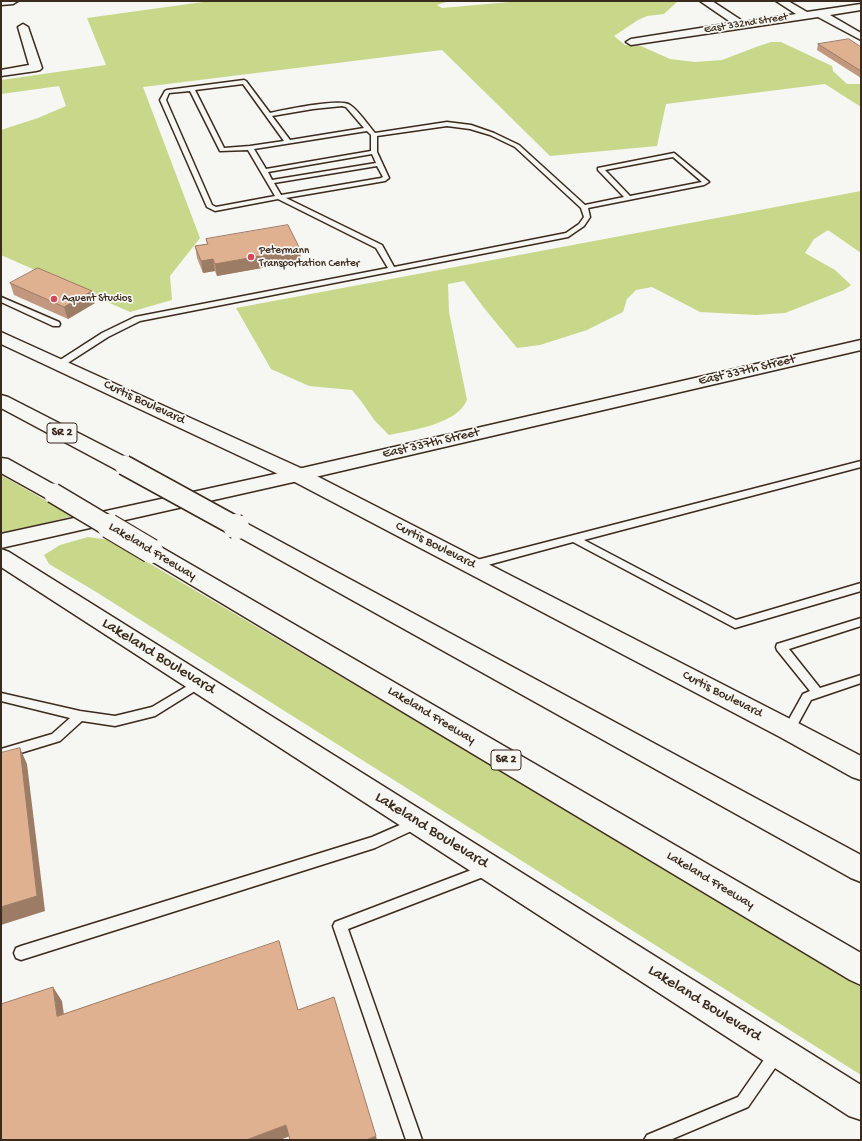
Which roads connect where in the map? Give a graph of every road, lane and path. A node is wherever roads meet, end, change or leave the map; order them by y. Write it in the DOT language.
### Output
graph roads {
  1 [pos="13,1"];
  2 [pos="704,1"];
  3 [pos="781,1"];
  4 [pos="1,2"];
  5 [pos="861,7"];
  6 [pos="819,13"];
  7 [pos="804,15"];
  8 [pos="742,25"];
  9 [pos="23,27"];
  10 [pos="861,37"];
  11 [pos="631,42"];
  12 [pos="1,73"];
  13 [pos="192,88"];
  14 [pos="268,115"];
  15 [pos="368,129"];
  16 [pos="374,135"];
  17 [pos="288,142"];
  18 [pos="250,148"];
  19 [pos="374,152"];
  20 [pos="380,164"];
  21 [pos="264,171"];
  22 [pos="270,182"];
  23 [pos="279,197"];
  24 [pos="629,198"];
  25 [pos="584,207"];
  26 [pos="392,269"];
  27 [pos="1,299"];
  28 [pos="56,324"];
  29 [pos="1,337"];
  30 [pos="861,344"];
  31 [pos="60,364"];
  32 [pos="1,401"];
  33 [pos="1,464"];
  34 [pos="861,464"];
  35 [pos="298,475"];
  36 [pos="575,538"];
  37 [pos="1,541"];
  38 [pos="1,557"];
  39 [pos="473,565"];
  40 [pos="861,587"];
  41 [pos="861,622"];
  42 [pos="861,679"];
  43 [pos="199,683"];
  44 [pos="818,693"];
  45 [pos="1,697"];
  46 [pos="80,716"];
  47 [pos="789,730"];
  48 [pos="1,754"];
  49 [pos="861,769"];
  50 [pos="418,822"];
  51 [pos="490,868"];
  52 [pos="861,869"];
  53 [pos="21,953"];
  54 [pos="861,970"];
  55 [pos="778,1051"];
  56 [pos="861,1104"];
  57 [pos="414,1140"];
  58 [pos="652,1140"];
  1 -- 4 [label="street"];
  2 -- 8 [label="street"];
  3 -- 7 [label="street"];
  5 -- 6 [label="street, East 332nd Street"];
  6 -- 7 [label="street, East 332nd Street"];
  6 -- 10 [label="street"];
  7 -- 8 [label="street, East 332nd Street"];
  8 -- 11 [label="street, East 332nd Street"];
  9 -- 12 [label="street"];
  13 -- 14 [label="lane"];
  13 -- 18 [label="lane"];
  13 -- 23 [label="lane"];
  14 -- 15 [label="lane"];
  14 -- 17 [label="lane"];
  15 -- 16 [label="lane"];
  15 -- 17 [label="lane"];
  16 -- 19 [label="lane"];
  16 -- 25 [label="lane"];
  17 -- 18 [label="lane"];
  18 -- 21 [label="lane"];
  19 -- 20 [label="lane"];
  19 -- 21 [label="lane"];
  20 -- 22 [label="lane"];
  20 -- 23 [label="lane"];
  21 -- 22 [label="lane"];
  22 -- 23 [label="lane"];
  23 -- 26 [label="lane"];
  24 -- 24 [label="lane"];
  24 -- 25 [label="lane"];
  25 -- 26 [label="lane"];
  26 -- 31 [label="lane"];
  27 -- 28 [label="lane"];
  29 -- 31 [label="main road, Curtis Boulevard"];
  30 -- 35 [label="street, East 337th Street"];
  31 -- 35 [label="main road, Curtis Boulevard"];
  32 -- 52 [label="main road, SR 2, bridge"];
  33 -- 54 [label="main road, Lakeland Freeway / SR 2, bridge"];
  34 -- 36 [label="lane"];
  35 -- 37 [label="street, East 337th Street"];
  35 -- 39 [label="main road, Curtis Boulevard"];
  36 -- 39 [label="lane"];
  36 -- 40 [label="lane"];
  38 -- 43 [label="main road, Lakeland Boulevard"];
  39 -- 47 [label="main road, Curtis Boulevard"];
  41 -- 44 [label="lane"];
  42 -- 44 [label="lane"];
  43 -- 46 [label="lane"];
  43 -- 50 [label="main road, Lakeland Boulevard"];
  44 -- 47 [label="lane"];
  45 -- 46 [label="lane"];
  46 -- 48 [label="lane"];
  47 -- 49 [label="main road, Curtis Boulevard"];
  50 -- 51 [label="main road, Lakeland Boulevard"];
  50 -- 53 [label="lane"];
  51 -- 55 [label="main road, Lakeland Boulevard"];
  51 -- 57 [label="lane"];
  55 -- 56 [label="main road, Lakeland Boulevard"];
  55 -- 58 [label="lane"];
}
